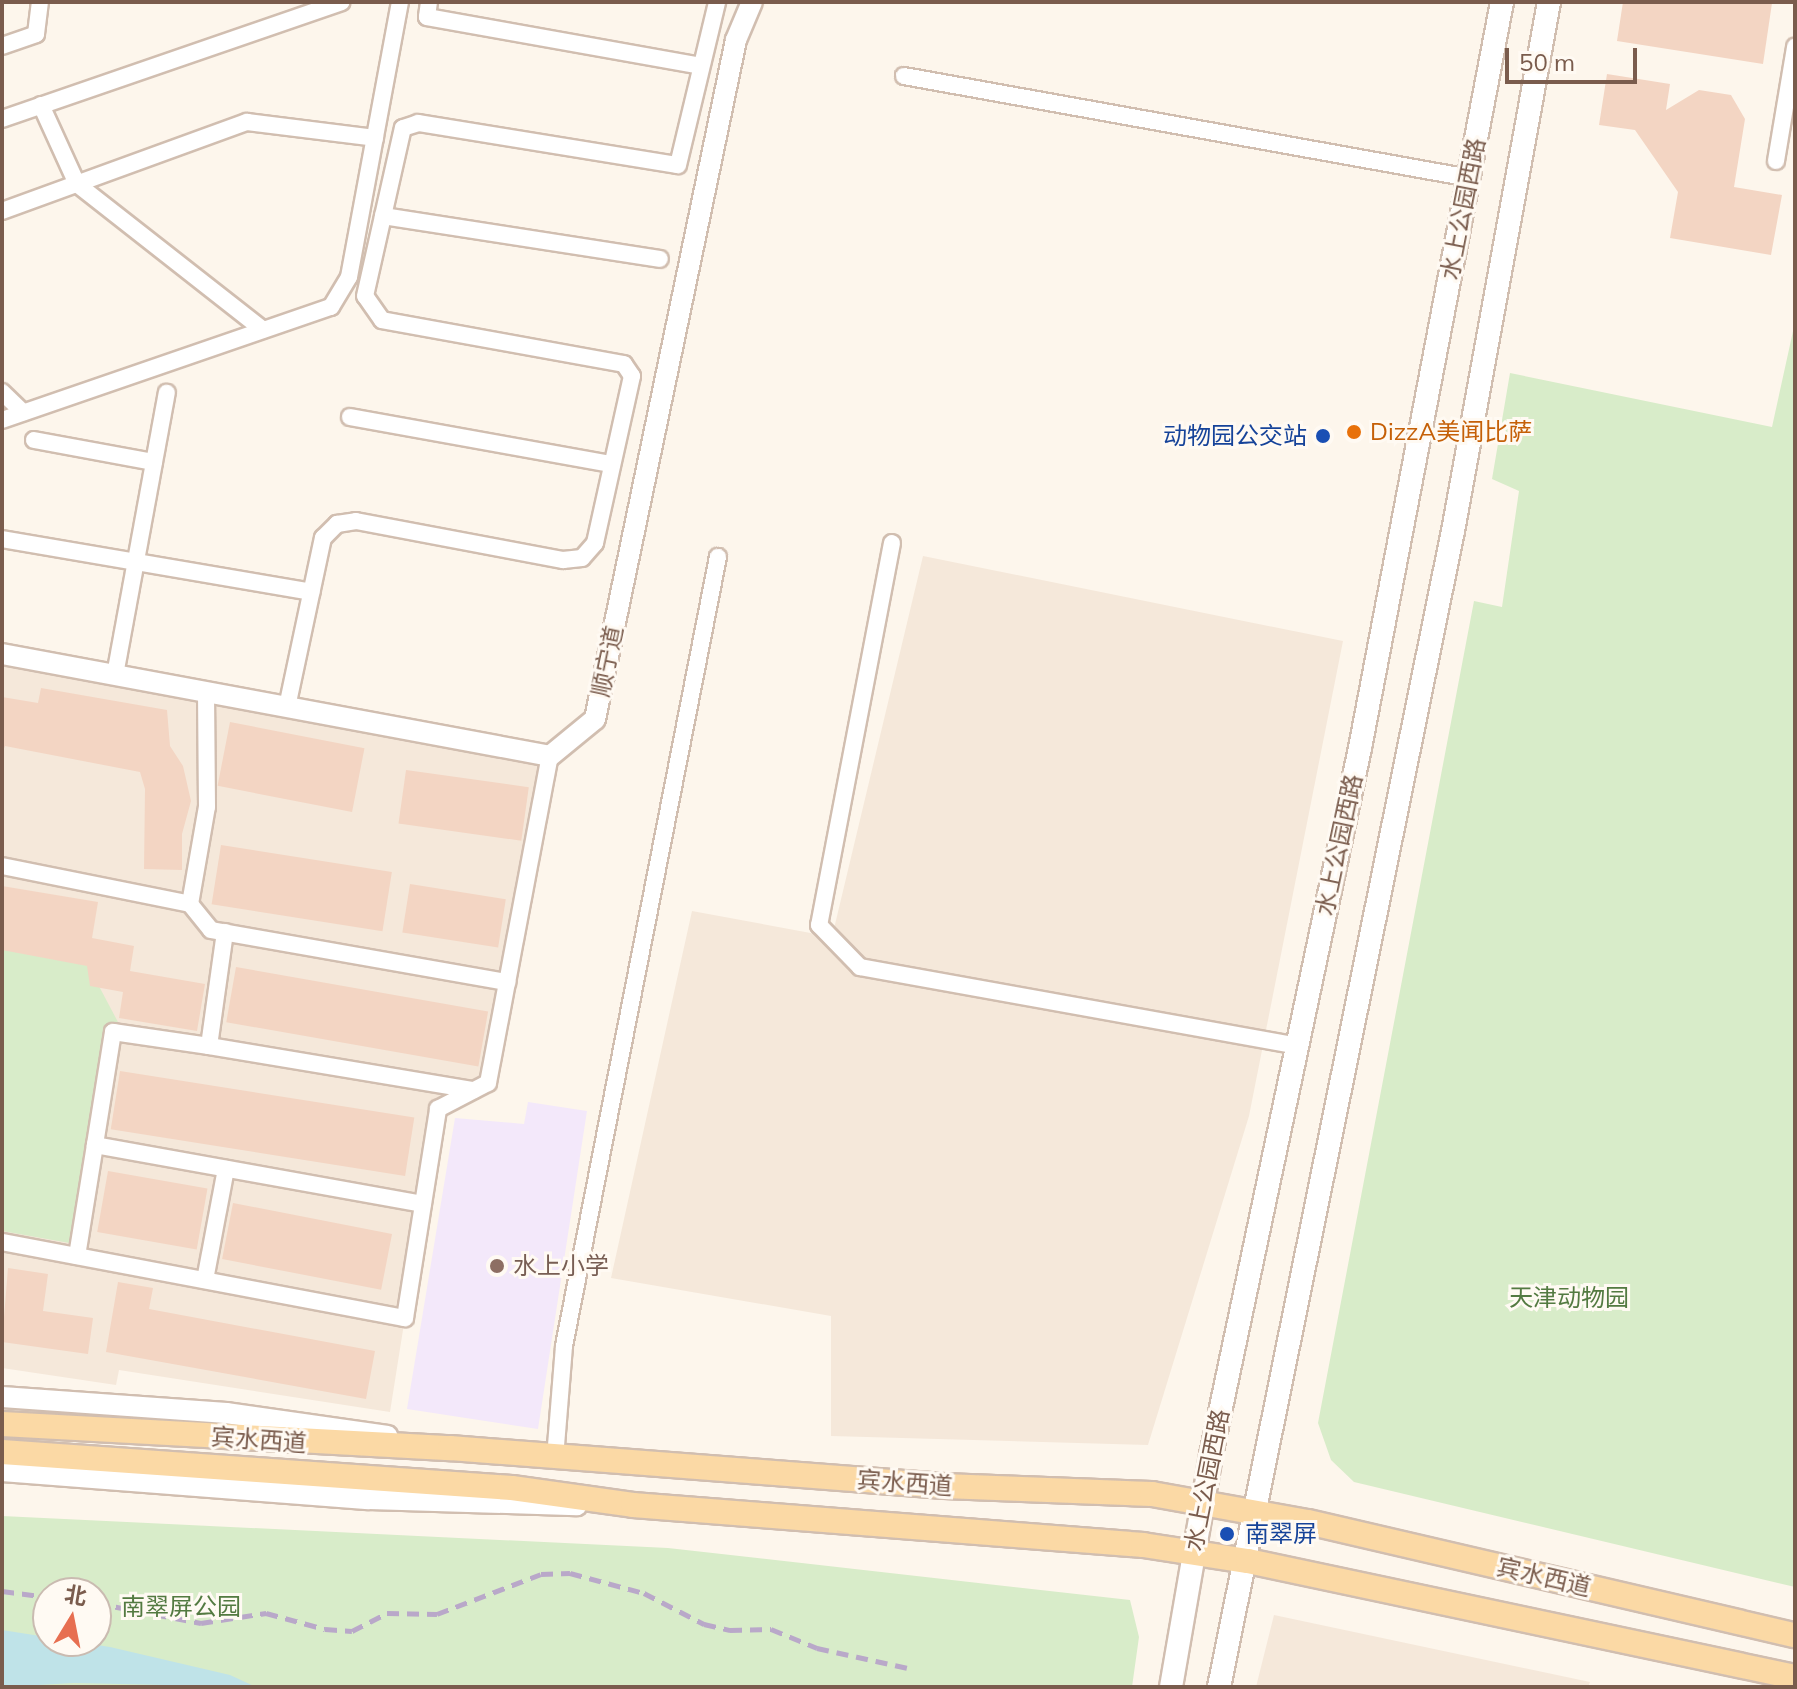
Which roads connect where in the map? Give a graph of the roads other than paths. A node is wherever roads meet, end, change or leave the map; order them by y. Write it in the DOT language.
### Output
graph roads {
  1 [pos="40,2"];
  2 [pos="341,2"];
  3 [pos="400,2"];
  4 [pos="429,2"];
  5 [pos="717,2"];
  6 [pos="752,2"];
  7 [pos="1502,2"];
  8 [pos="1549,2"];
  9 [pos="2,46"];
  10 [pos="1795,47"];
  11 [pos="701,66"];
  12 [pos="904,76"];
  13 [pos="41,105"];
  14 [pos="2,119"];
  15 [pos="375,138"];
  16 [pos="1776,161"];
  17 [pos="1470,178"];
  18 [pos="77,184"];
  19 [pos="2,211"];
  20 [pos="383,216"];
  21 [pos="660,259"];
  22 [pos="263,330"];
  23 [pos="2,392"];
  24 [pos="167,393"];
  25 [pos="23,412"];
  26 [pos="350,417"];
  27 [pos="2,420"];
  28 [pos="34,440"];
  29 [pos="154,462"];
  30 [pos="612,464"];
  31 [pos="2,539"];
  32 [pos="892,543"];
  33 [pos="718,557"];
  34 [pos="136,561"];
  35 [pos="311,592"];
  36 [pos="2,654"];
  37 [pos="115,675"];
  38 [pos="206,692"];
  39 [pos="287,707"];
  40 [pos="550,756"];
  41 [pos="2,866"];
  42 [pos="190,904"];
  43 [pos="225,932"];
  44 [pos="507,982"];
  45 [pos="209,1046"];
  46 [pos="1297,1046"];
  47 [pos="473,1090"];
  48 [pos="95,1145"];
  49 [pos="226,1169"];
  50 [pos="423,1204"];
  51 [pos="2,1242"];
  52 [pos="77,1256"];
  53 [pos="205,1280"];
  54 [pos="2,1397"];
  55 [pos="2,1424"];
  56 [pos="450,1448"];
  57 [pos="2,1452"];
  58 [pos="555,1458"];
  59 [pos="2,1471"];
  60 [pos="1202,1501"];
  61 [pos="633,1505"];
  62 [pos="1258,1512"];
  63 [pos="1193,1551"];
  64 [pos="1248,1561"];
  65 [pos="1795,1635"];
  66 [pos="1795,1677"];
  67 [pos="1171,1687"];
  68 [pos="1219,1687"];
  1 -- 9 [label="street"];
  2 -- 13 [label="street"];
  3 -- 15 [label="street"];
  4 -- 11 [label="street"];
  5 -- 11 [label="street"];
  6 -- 40 [label="street, 顺宁道"];
  7 -- 17 [label="main road, 水上公园西路"];
  8 -- 62 [label="main road, 水上公园西路"];
  10 -- 16 [label="street"];
  11 -- 20 [label="street"];
  12 -- 17 [label="street"];
  13 -- 14 [label="street"];
  13 -- 18 [label="street"];
  15 -- 18 [label="street"];
  15 -- 22 [label="street"];
  17 -- 46 [label="main road, 水上公园西路"];
  18 -- 19 [label="street"];
  18 -- 22 [label="street"];
  20 -- 21 [label="street"];
  20 -- 30 [label="street"];
  22 -- 25 [label="street"];
  23 -- 25 [label="street"];
  24 -- 29 [label="street"];
  25 -- 27 [label="street"];
  26 -- 30 [label="street"];
  28 -- 29 [label="street"];
  29 -- 34 [label="street"];
  30 -- 35 [label="street"];
  31 -- 34 [label="street"];
  32 -- 46 [label="street"];
  33 -- 58 [label="street"];
  34 -- 35 [label="street"];
  34 -- 37 [label="street"];
  35 -- 39 [label="street"];
  36 -- 37 [label="street"];
  37 -- 38 [label="street"];
  38 -- 39 [label="street"];
  38 -- 42 [label="street"];
  39 -- 40 [label="street"];
  40 -- 44 [label="street"];
  41 -- 42 [label="street"];
  42 -- 43 [label="street"];
  43 -- 44 [label="street"];
  43 -- 45 [label="street"];
  44 -- 47 [label="street"];
  45 -- 47 [label="street"];
  45 -- 48 [label="street"];
  46 -- 60 [label="main road, 水上公园西路"];
  47 -- 50 [label="street"];
  48 -- 49 [label="street"];
  48 -- 52 [label="street"];
  49 -- 50 [label="street"];
  49 -- 53 [label="street"];
  50 -- 53 [label="street"];
  51 -- 52 [label="street"];
  52 -- 53 [label="street"];
  54 -- 56 [label="street"];
  55 -- 56 [label="main road, 宾水西道"];
  56 -- 58 [label="main road, 宾水西道"];
  57 -- 61 [label="main road, 宾水西道"];
  58 -- 60 [label="main road, 宾水西道"];
  59 -- 61 [label="street"];
  60 -- 62 [label="main road, 宾水西道"];
  60 -- 63 [label="main road, 水上公园西路"];
  61 -- 63 [label="main road, 宾水西道"];
  62 -- 64 [label="main road, 水上公园西路"];
  62 -- 65 [label="main road, 宾水西道"];
  63 -- 64 [label="main road, 宾水西道"];
  63 -- 67 [label="main road, 水上公园西路"];
  64 -- 66 [label="main road, 宾水西道"];
  64 -- 68 [label="main road, 水上公园西路"];
}
